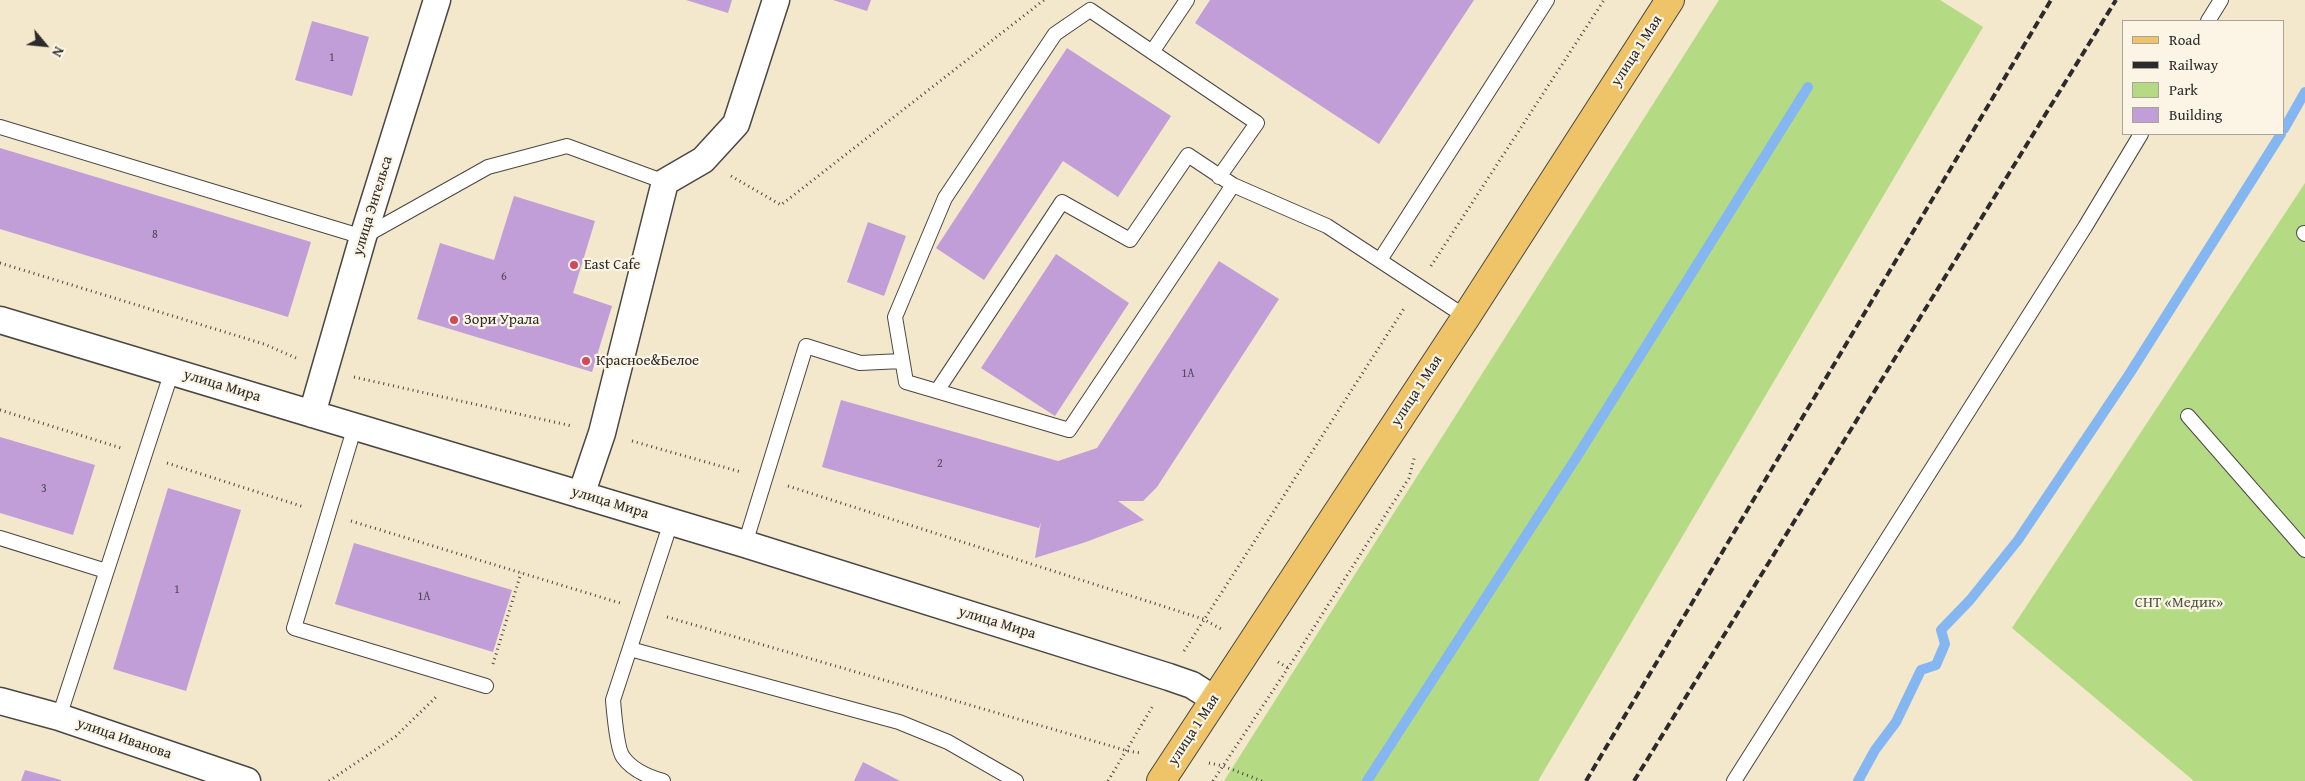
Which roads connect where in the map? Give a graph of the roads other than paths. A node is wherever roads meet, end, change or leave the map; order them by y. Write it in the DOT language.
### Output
graph roads {
  1 [pos="437,0"];
  2 [pos="776,0"];
  3 [pos="1187,0"];
  4 [pos="1547,0"];
  5 [pos="1670,0"];
  6 [pos="2221,0"];
  7 [pos="2209,20"];
  8 [pos="1152,52"];
  9 [pos="0,127"];
  10 [pos="2140,135"];
  11 [pos="1219,176"];
  12 [pos="665,182"];
  13 [pos="1233,185"];
  14 [pos="363,237"];
  15 [pos="1380,260"];
  16 [pos="1466,317"];
  17 [pos="0,320"];
  18 [pos="902,361"];
  19 [pos="172,371"];
  20 [pos="937,391"];
  21 [pos="312,414"];
  22 [pos="2188,416"];
  23 [pos="354,426"];
  24 [pos="581,495"];
  25 [pos="671,522"];
  26 [pos="0,538"];
  27 [pos="745,544"];
  28 [pos="2305,550"];
  29 [pos="106,571"];
  30 [pos="630,649"];
  31 [pos="486,686"];
  32 [pos="1214,699"];
  33 [pos="0,700"];
  34 [pos="59,717"];
  35 [pos="248,781"];
  36 [pos="663,781"];
  37 [pos="1016,781"];
  38 [pos="1161,781"];
  39 [pos="1734,781"];
  1 -- 14 [label="street, улица Энгельса"];
  2 -- 12 [label="street"];
  3 -- 8 [label="lane"];
  4 -- 15 [label="lane"];
  5 -- 16 [label="main road, улица 1 Мая"];
  6 -- 7 [label="lane"];
  8 -- 11 [label="lane"];
  8 -- 18 [label="lane"];
  9 -- 14 [label="lane"];
  10 -- 39 [label="lane"];
  11 -- 13 [label="lane"];
  11 -- 20 [label="lane"];
  12 -- 14 [label="lane"];
  12 -- 24 [label="street"];
  13 -- 15 [label="lane"];
  13 -- 20 [label="lane"];
  14 -- 21 [label="street, улица Энгельса"];
  15 -- 16 [label="lane"];
  16 -- 32 [label="main road, улица 1 Мая"];
  17 -- 19 [label="street, улица Мира"];
  18 -- 20 [label="lane"];
  18 -- 27 [label="lane"];
  19 -- 21 [label="street, улица Мира"];
  19 -- 29 [label="lane"];
  21 -- 23 [label="street, улица Мира"];
  22 -- 28 [label="lane"];
  23 -- 24 [label="street, улица Мира"];
  23 -- 31 [label="lane"];
  24 -- 25 [label="street, улица Мира"];
  25 -- 27 [label="street, улица Мира"];
  25 -- 30 [label="lane"];
  26 -- 29 [label="lane"];
  27 -- 32 [label="street, улица Мира"];
  29 -- 34 [label="lane"];
  30 -- 36 [label="lane"];
  30 -- 37 [label="lane"];
  32 -- 38 [label="main road, улица 1 Мая"];
  33 -- 34 [label="street, улица Иванова"];
  34 -- 35 [label="street, улица Иванова"];
}
